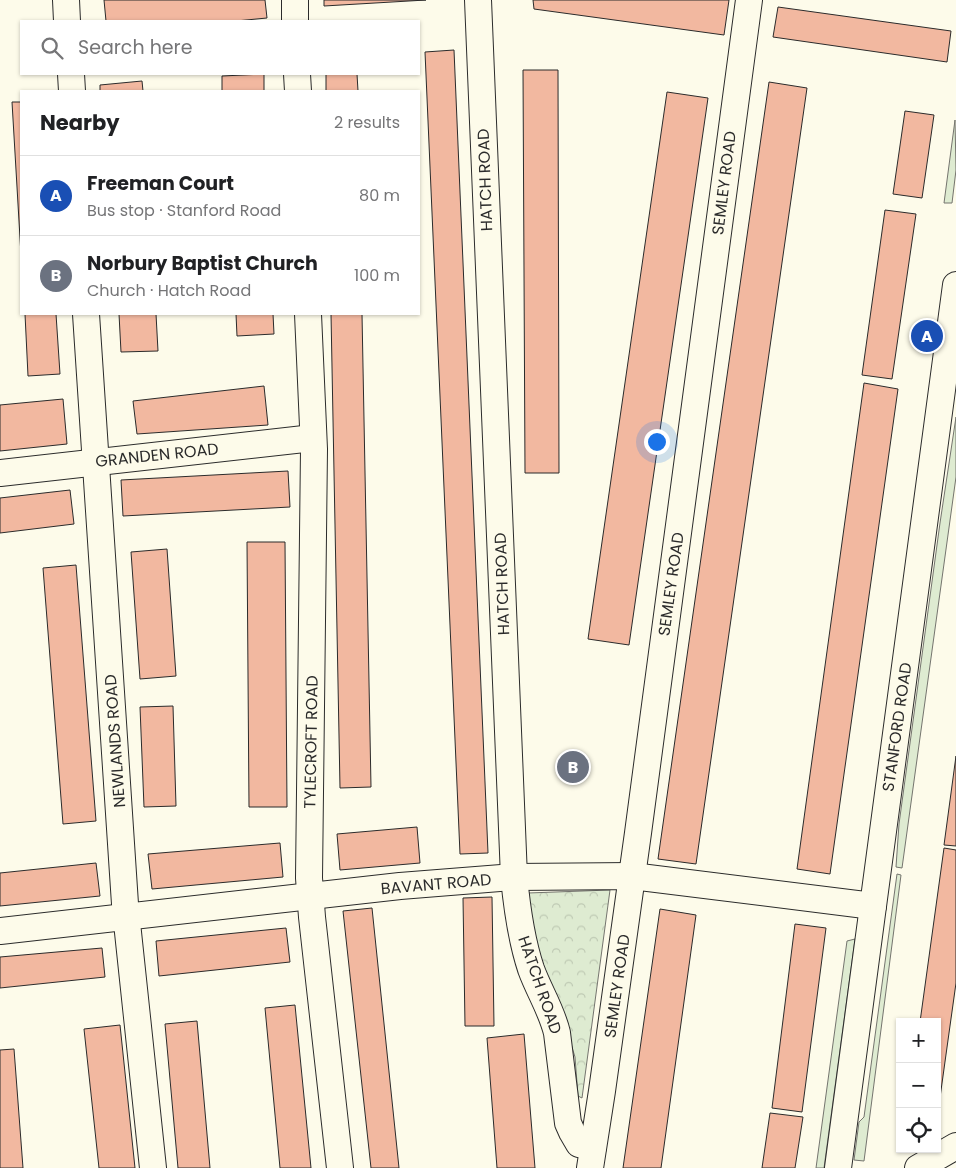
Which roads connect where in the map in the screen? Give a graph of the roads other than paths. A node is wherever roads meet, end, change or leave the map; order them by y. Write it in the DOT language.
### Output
graph roads {
  1 [pos="66,0"];
  2 [pos="294,0"];
  3 [pos="478,0"];
  4 [pos="749,0"];
  5 [pos="67,20"];
  6 [pos="295,20"];
  7 [pos="70,75"];
  8 [pos="298,75"];
  9 [pos="72,90"];
  10 [pos="298,90"];
  11 [pos="956,285"];
  12 [pos="86,315"];
  13 [pos="308,315"];
  14 [pos="313,438"];
  15 [pos="96,462"];
  16 [pos="0,473"];
  17 [pos="632,876"];
  18 [pos="514,878"];
  19 [pos="310,896"];
  20 [pos="872,906"];
  21 [pos="126,916"];
  22 [pos="0,931"];
  23 [pos="956,1146"];
  24 [pos="591,1158"];
  25 [pos="153,1168"];
  26 [pos="340,1168"];
  27 [pos="838,1168"];
  28 [pos="918,1168"];
  1 -- 5 [label="street"];
  2 -- 6 [label="street"];
  3 -- 18 [label="street, HATCH ROAD"];
  4 -- 17 [label="street, SEMLEY ROAD"];
  7 -- 9 [label="street"];
  8 -- 10 [label="street"];
  11 -- 20 [label="street, STANFORD ROAD"];
  12 -- 15 [label="street, NEWLANDS ROAD"];
  13 -- 14 [label="street, TYLECROFT ROAD"];
  14 -- 15 [label="street, GRANDEN ROAD"];
  14 -- 19 [label="street, TYLECROFT ROAD"];
  15 -- 16 [label="street, GRANDEN ROAD"];
  15 -- 21 [label="street, NEWLANDS ROAD"];
  17 -- 18 [label="street, BAVANT ROAD"];
  17 -- 20 [label="street, BAVANT ROAD"];
  17 -- 24 [label="street, SEMLEY ROAD"];
  18 -- 19 [label="street, BAVANT ROAD"];
  18 -- 24 [label="street, HATCH ROAD"];
  19 -- 21 [label="street, BAVANT ROAD"];
  19 -- 26 [label="street, TYLECROFT ROAD"];
  20 -- 27 [label="street, STANFORD ROAD"];
  21 -- 22 [label="street, BAVANT ROAD"];
  21 -- 25 [label="street, NEWLANDS ROAD"];
  23 -- 28 [label="street"];
}
